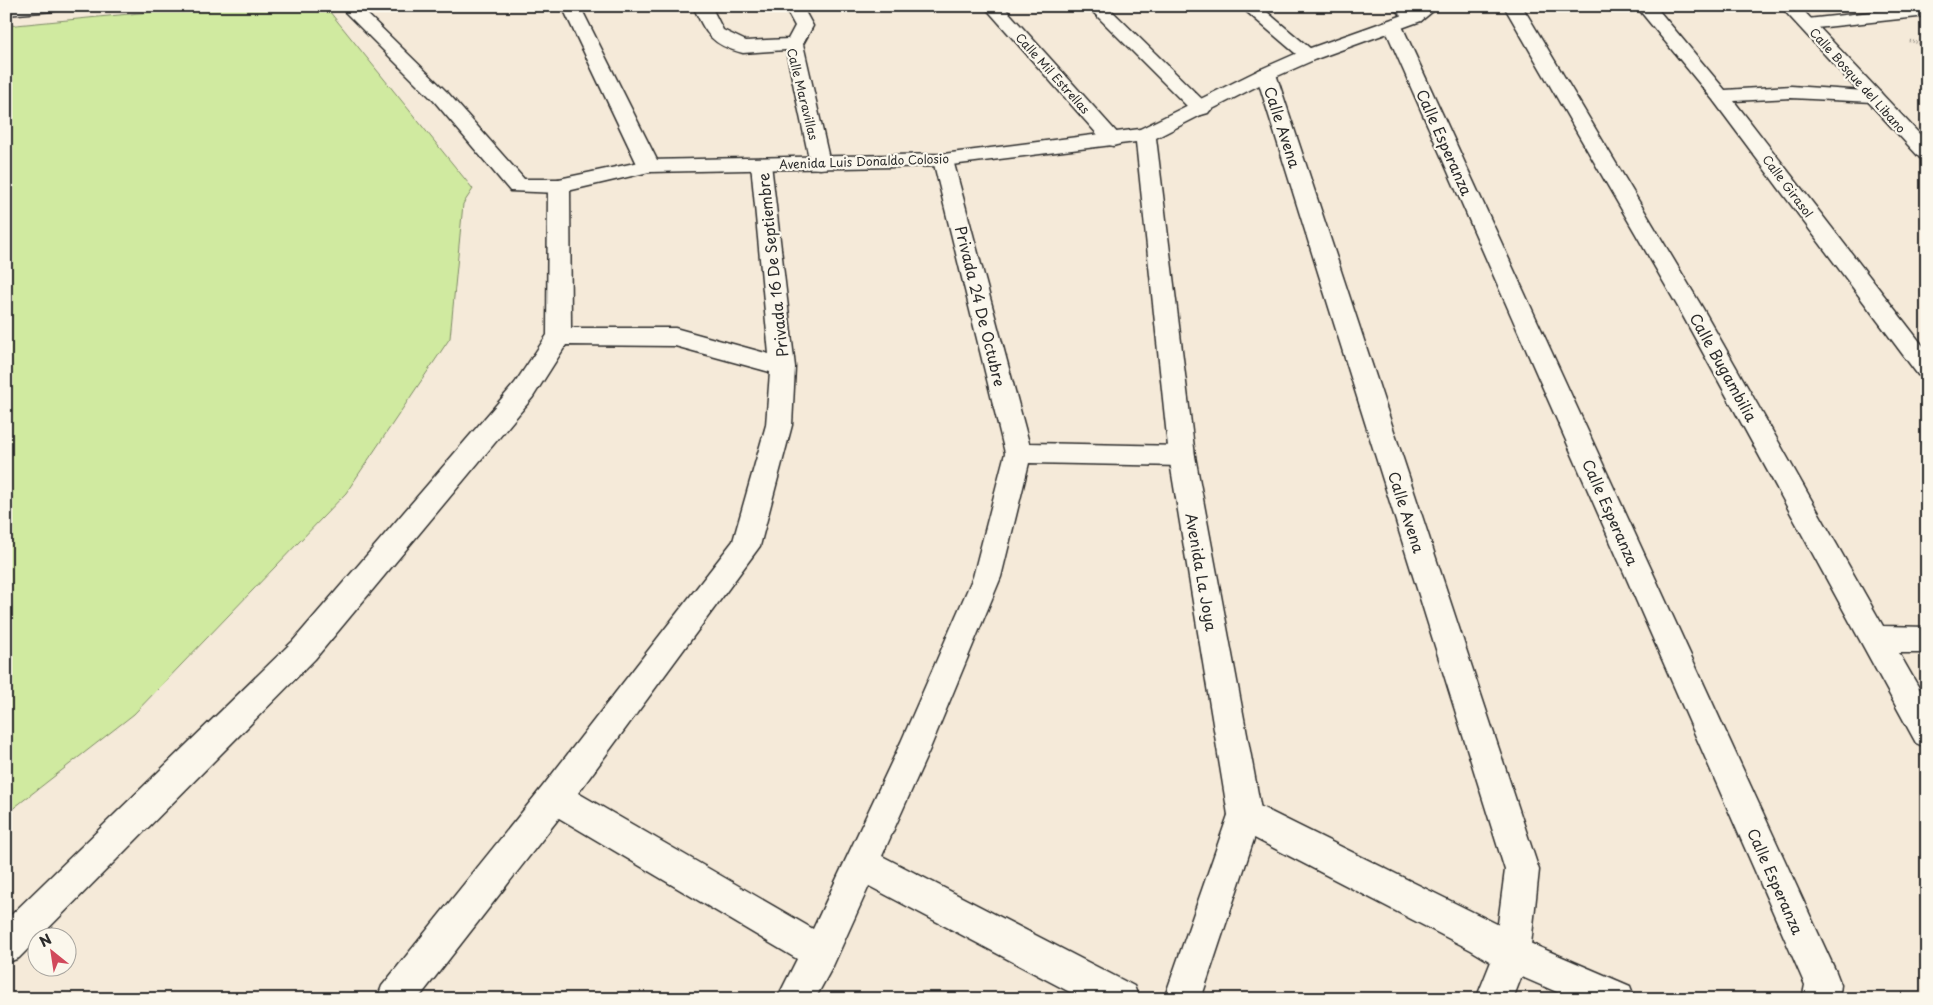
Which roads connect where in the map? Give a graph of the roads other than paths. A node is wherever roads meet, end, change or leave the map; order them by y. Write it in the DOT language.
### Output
graph roads {
  1 [pos="53,6"];
  2 [pos="348,6"];
  3 [pos="571,6"];
  4 [pos="702,6"];
  5 [pos="793,6"];
  6 [pos="993,6"];
  7 [pos="1096,6"];
  8 [pos="1249,6"];
  9 [pos="1513,6"];
  10 [pos="1646,6"];
  11 [pos="1789,6"];
  12 [pos="6,10"];
  13 [pos="1927,11"];
  14 [pos="1409,14"];
  15 [pos="1807,24"];
  16 [pos="794,44"];
  17 [pos="1309,55"];
  18 [pos="1266,74"];
  19 [pos="1720,96"];
  20 [pos="1872,96"];
  21 [pos="1201,109"];
  22 [pos="1145,135"];
  23 [pos="1113,140"];
  24 [pos="1927,154"];
  25 [pos="943,160"];
  26 [pos="820,163"];
  27 [pos="762,164"];
  28 [pos="650,166"];
  29 [pos="559,186"];
  30 [pos="558,336"];
  31 [pos="783,366"];
  32 [pos="1927,369"];
  33 [pos="1018,453"];
  34 [pos="1182,456"];
  35 [pos="1874,639"];
  36 [pos="1927,640"];
  37 [pos="1927,733"];
  38 [pos="555,797"];
  39 [pos="1244,815"];
  40 [pos="861,863"];
  41 [pos="6,945"];
  42 [pos="820,953"];
  43 [pos="1512,954"];
  44 [pos="395,999"];
  45 [pos="795,999"];
  46 [pos="1122,999"];
  47 [pos="1182,999"];
  48 [pos="1494,999"];
  49 [pos="1617,999"];
  50 [pos="1820,999"];
  1 -- 12 [label="street"];
  2 -- 29 [label="street, Avenida Luis Donaldo Colosio"];
  3 -- 28 [label="street"];
  4 -- 16 [label="street, Calle Maravillas"];
  5 -- 16 [label="street"];
  6 -- 23 [label="street, Calle Mil Estrellas"];
  7 -- 21 [label="street"];
  8 -- 17 [label="street"];
  9 -- 35 [label="street, Calle Bugambilia"];
  10 -- 19 [label="street, Calle Girasol"];
  11 -- 15 [label="street, Calle Bosque del Libano"];
  13 -- 15 [label="street"];
  14 -- 17 [label="street, Avenida Luis Donaldo Colosio"];
  14 -- 50 [label="street, Calle Esperanza"];
  15 -- 20 [label="street, Calle Bosque del Libano"];
  16 -- 26 [label="street, Calle Maravillas"];
  17 -- 18 [label="street, Avenida Luis Donaldo Colosio"];
  18 -- 21 [label="street, Avenida Luis Donaldo Colosio"];
  18 -- 43 [label="street, Calle Avena"];
  19 -- 20 [label="street"];
  19 -- 32 [label="street, Calle Girasol"];
  20 -- 24 [label="street, Calle Bosque del Libano"];
  21 -- 22 [label="street, Avenida Luis Donaldo Colosio"];
  22 -- 23 [label="street, Avenida Luis Donaldo Colosio"];
  22 -- 34 [label="street, Avenida La Joya"];
  23 -- 25 [label="street, Avenida Luis Donaldo Colosio"];
  25 -- 26 [label="street, Avenida Luis Donaldo Colosio"];
  25 -- 33 [label="street, Privada 24 De Octubre"];
  26 -- 27 [label="street, Avenida Luis Donaldo Colosio"];
  27 -- 28 [label="street, Avenida Luis Donaldo Colosio"];
  27 -- 31 [label="street, Privada 16 De Septiembre"];
  28 -- 29 [label="street, Avenida Luis Donaldo Colosio"];
  29 -- 30 [label="street"];
  30 -- 31 [label="street"];
  30 -- 41 [label="street"];
  31 -- 38 [label="street, Privada 16 De Septiembre"];
  33 -- 34 [label="street"];
  33 -- 40 [label="street"];
  34 -- 39 [label="street, Avenida La Joya"];
  35 -- 36 [label="street"];
  35 -- 37 [label="street, Calle Bugambilia"];
  38 -- 42 [label="street"];
  38 -- 44 [label="street, Privada 16 De Septiembre"];
  39 -- 43 [label="street"];
  39 -- 47 [label="street, Avenida La Joya"];
  40 -- 42 [label="street"];
  40 -- 46 [label="street"];
  42 -- 45 [label="street"];
  43 -- 48 [label="street, Calle Avena"];
  43 -- 49 [label="street"];
}
